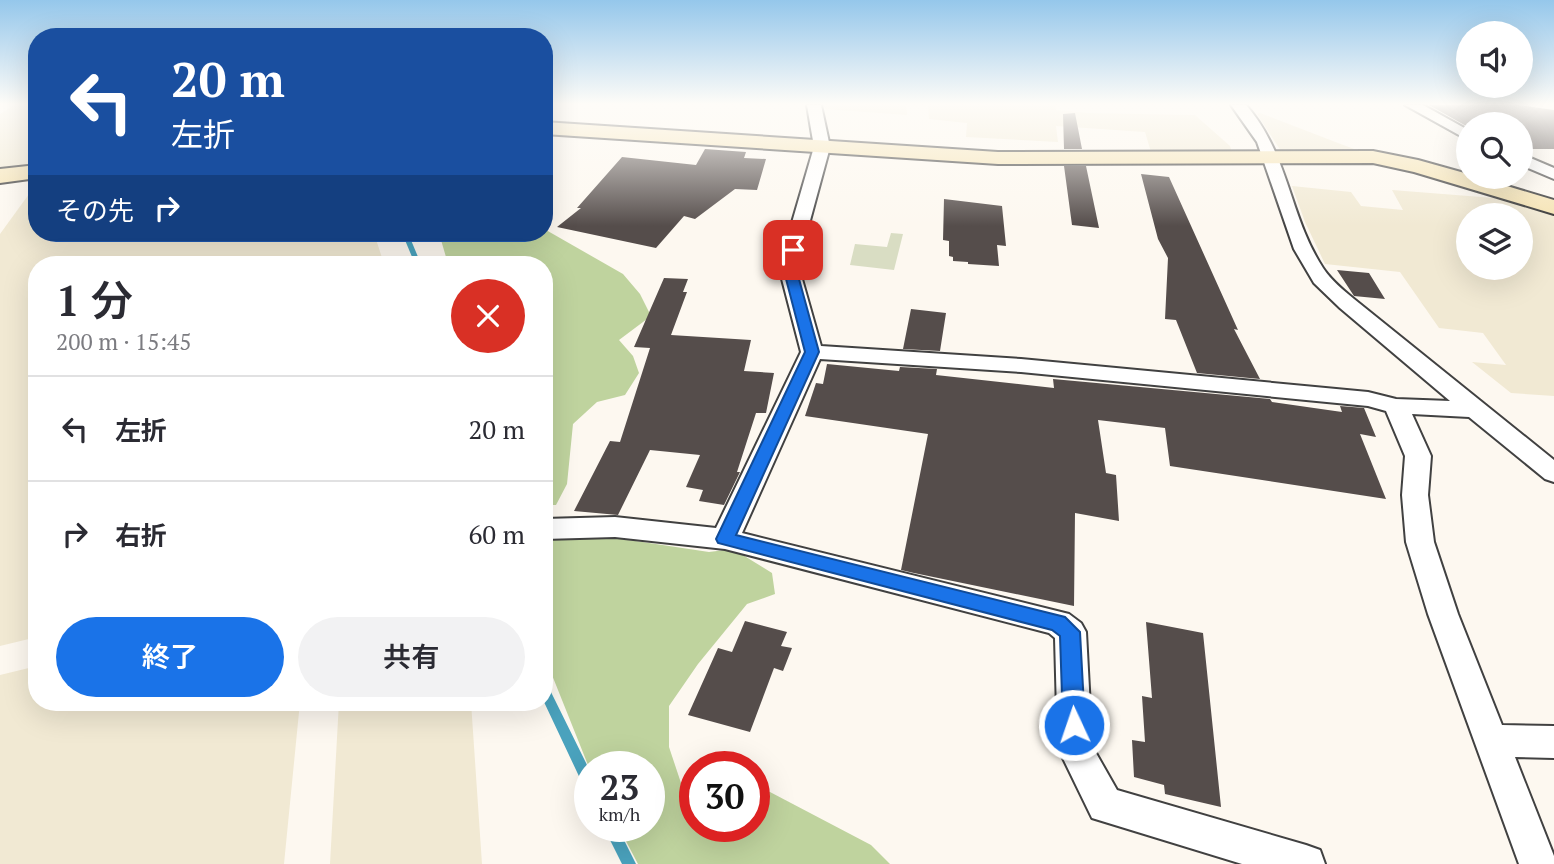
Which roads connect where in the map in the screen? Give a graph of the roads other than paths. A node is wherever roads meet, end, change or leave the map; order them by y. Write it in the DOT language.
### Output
graph roads {
  1 [pos="785,145"];
  2 [pos="1266,145"];
  3 [pos="822,148"];
  4 [pos="1272,156"];
  5 [pos="1533,164"];
  6 [pos="28,172"];
  7 [pos="1554,174"];
  8 [pos="0,176"];
  9 [pos="1554,207"];
  10 [pos="812,352"];
  11 [pos="1396,406"];
  12 [pos="1474,410"];
  13 [pos="1554,473"];
  14 [pos="553,529"];
  15 [pos="725,539"];
  16 [pos="1490,741"];
  17 [pos="1554,742"];
  18 [pos="1306,864"];
  19 [pos="1538,864"];
  1 -- 3 [label="street"];
  2 -- 4 [label="street"];
  3 -- 4 [label="street"];
  3 -- 10 [label="street"];
  4 -- 9 [label="street"];
  4 -- 12 [label="street"];
  5 -- 7 [label="street"];
  6 -- 8 [label="street"];
  10 -- 11 [label="street"];
  10 -- 15 [label="street"];
  11 -- 12 [label="street"];
  11 -- 16 [label="street"];
  12 -- 13 [label="street"];
  14 -- 15 [label="street"];
  15 -- 18 [label="street"];
  16 -- 17 [label="street"];
  16 -- 19 [label="street"];
}
